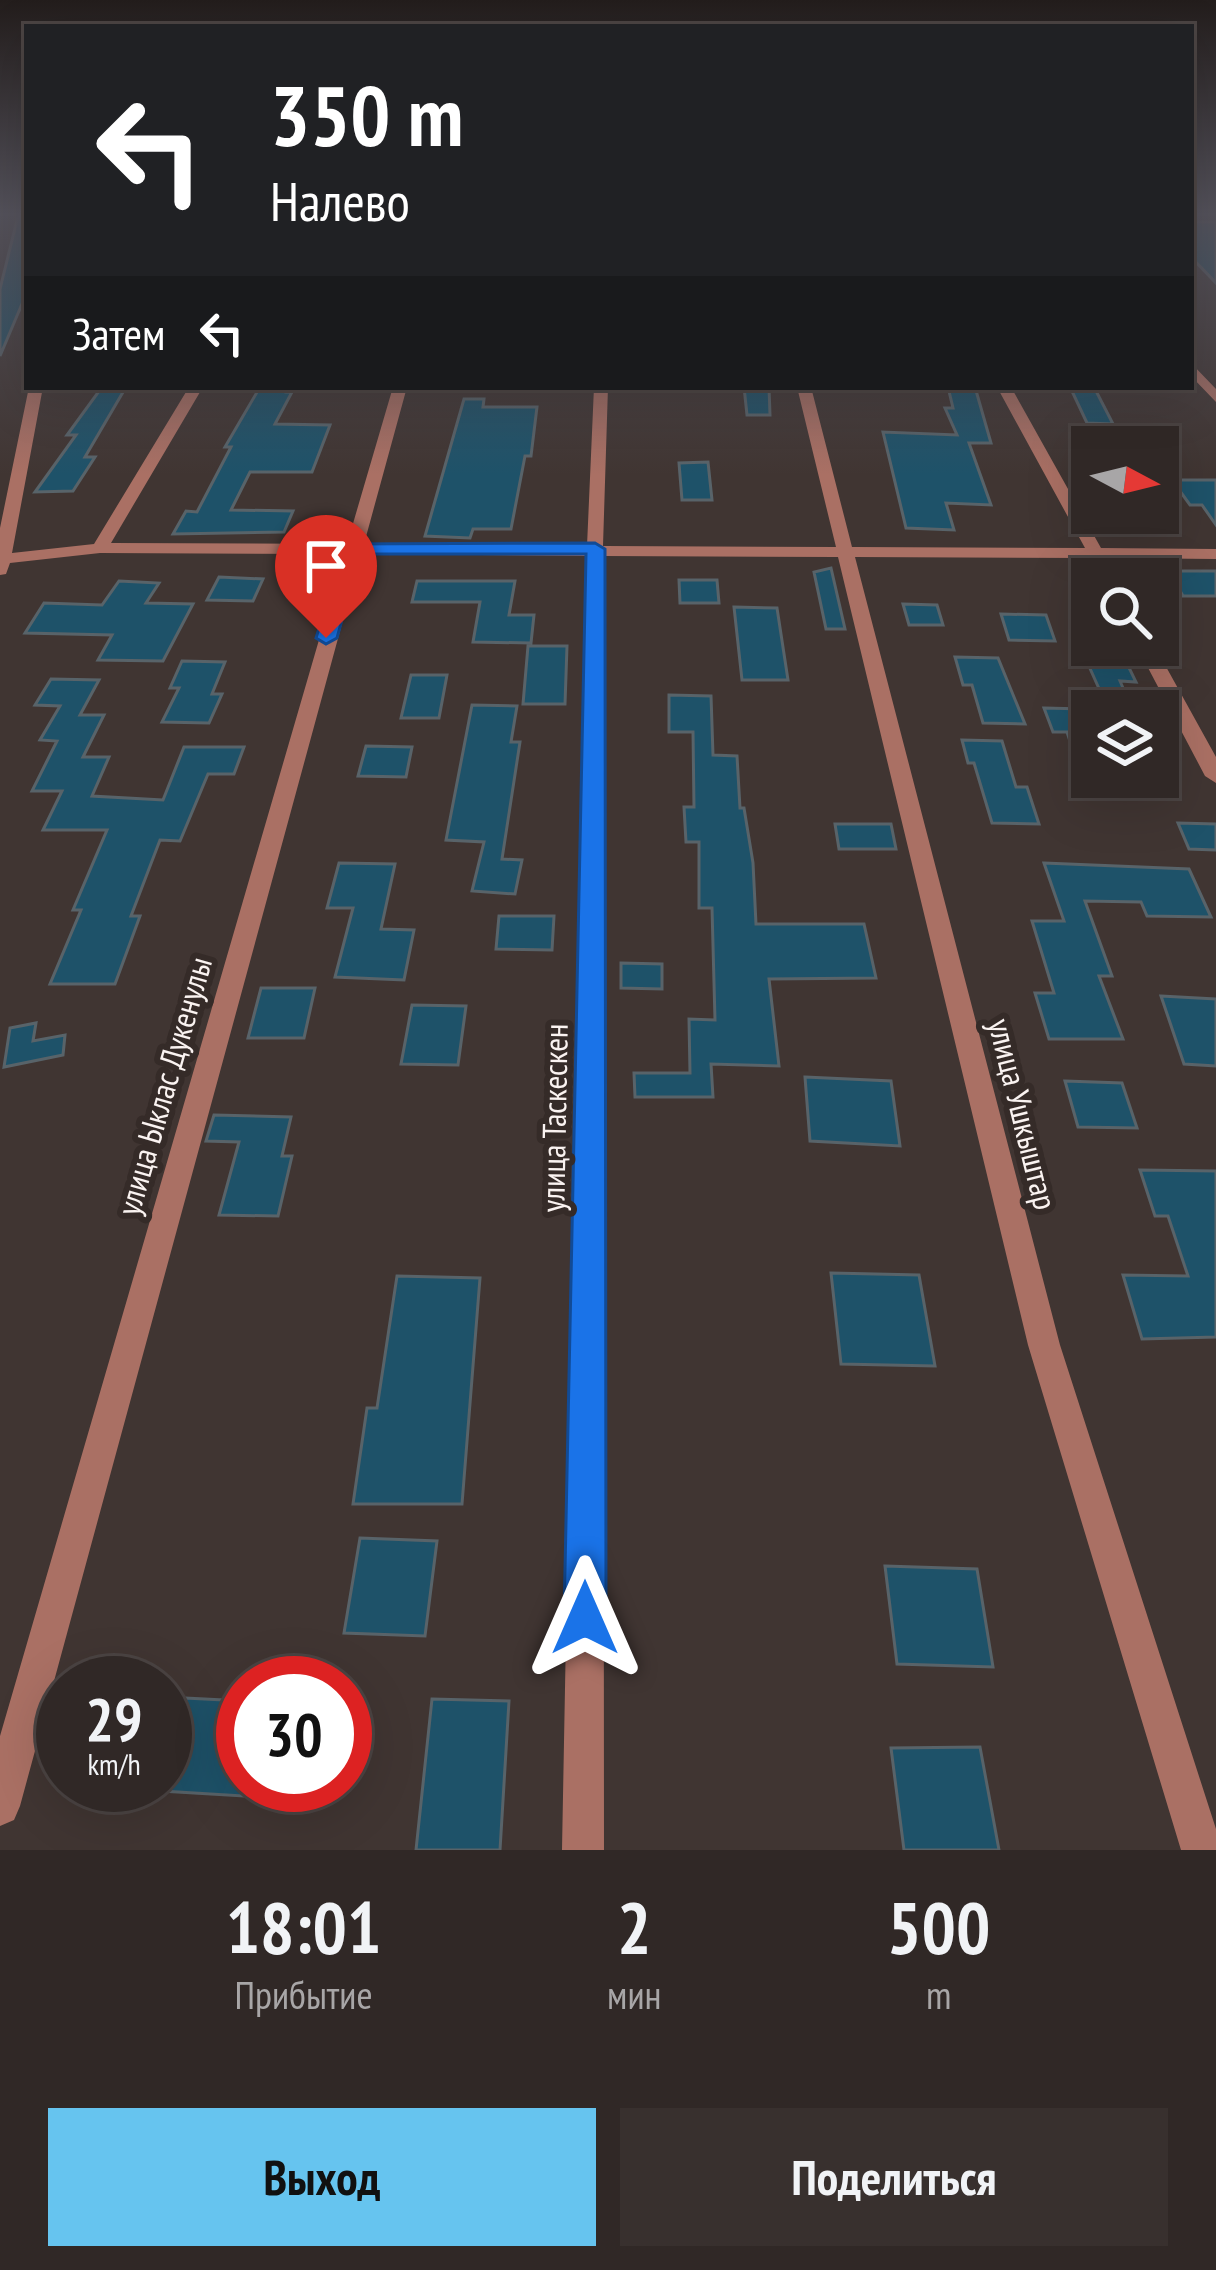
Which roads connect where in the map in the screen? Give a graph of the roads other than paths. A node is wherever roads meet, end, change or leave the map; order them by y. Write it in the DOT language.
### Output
graph roads {
  1 [pos="1194,372"];
  2 [pos="34,390"];
  3 [pos="194,390"];
  4 [pos="399,390"];
  5 [pos="601,390"];
  6 [pos="805,390"];
  7 [pos="1006,390"];
  8 [pos="1216,398"];
  9 [pos="100,548"];
  10 [pos="352,548"];
  11 [pos="595,549"];
  12 [pos="846,551"];
  13 [pos="1095,552"];
  14 [pos="1216,554"];
  15 [pos="1098,558"];
  16 [pos="1,562"];
  17 [pos="1156,666"];
  18 [pos="1216,776"];
  19 [pos="0,1806"];
  20 [pos="583,1850"];
  21 [pos="1202,1850"];
  1 -- 8 [label="street"];
  2 -- 16 [label="street"];
  3 -- 9 [label="street"];
  4 -- 10 [label="street, улица Ыклас Дукенулы"];
  5 -- 11 [label="street, улица Таскескен"];
  6 -- 12 [label="street, улица Ушкыштар"];
  7 -- 13 [label="street"];
  9 -- 10 [label="street"];
  9 -- 16 [label="street"];
  10 -- 11 [label="street"];
  10 -- 19 [label="street, улица Ыклас Дукенулы"];
  11 -- 12 [label="street"];
  11 -- 20 [label="street, улица Таскескен"];
  12 -- 13 [label="street"];
  12 -- 21 [label="street, улица Ушкыштар"];
  13 -- 14 [label="street"];
  13 -- 15 [label="street"];
  17 -- 18 [label="street"];
}
